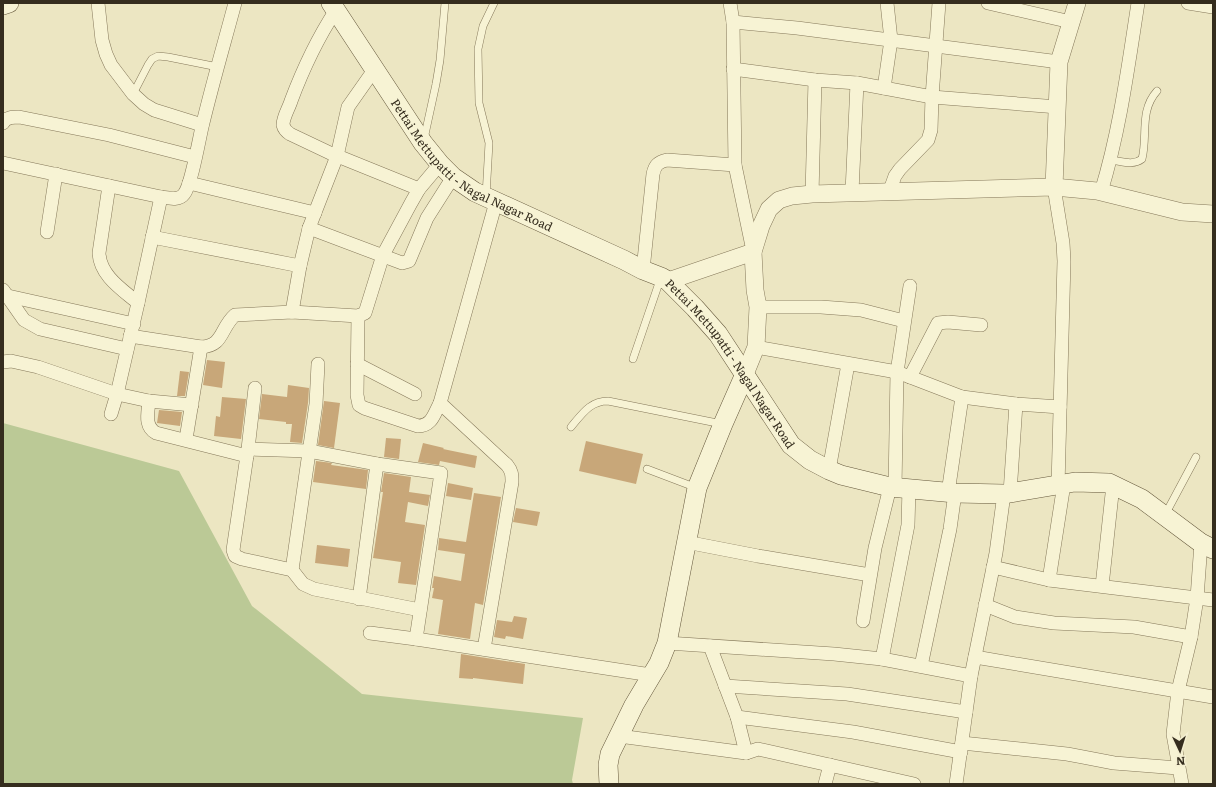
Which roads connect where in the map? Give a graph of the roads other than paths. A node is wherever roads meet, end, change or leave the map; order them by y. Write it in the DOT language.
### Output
graph roads {
  1 [pos="9,3"];
  2 [pos="98,3"];
  3 [pos="236,3"];
  4 [pos="445,3"];
  5 [pos="494,3"];
  6 [pos="730,3"];
  7 [pos="887,3"];
  8 [pos="939,3"];
  9 [pos="988,3"];
  10 [pos="1077,3"];
  11 [pos="1138,3"];
  12 [pos="1188,3"];
  13 [pos="3,5"];
  14 [pos="334,6"];
  15 [pos="1213,7"];
  16 [pos="733,22"];
  17 [pos="1072,22"];
  18 [pos="891,40"];
  19 [pos="936,47"];
  20 [pos="1060,62"];
  21 [pos="218,67"];
  22 [pos="733,69"];
  23 [pos="374,70"];
  24 [pos="815,80"];
  25 [pos="857,83"];
  26 [pos="884,88"];
  27 [pos="1157,91"];
  28 [pos="133,94"];
  29 [pos="932,97"];
  30 [pos="1058,107"];
  31 [pos="3,123"];
  32 [pos="202,125"];
  33 [pos="423,143"];
  34 [pos="337,156"];
  35 [pos="195,157"];
  36 [pos="1111,160"];
  37 [pos="3,164"];
  38 [pos="440,164"];
  39 [pos="735,165"];
  40 [pos="56,174"];
  41 [pos="453,177"];
  42 [pos="189,183"];
  43 [pos="109,186"];
  44 [pos="1054,186"];
  45 [pos="419,189"];
  46 [pos="890,190"];
  47 [pos="852,192"];
  48 [pos="1101,192"];
  49 [pos="812,194"];
  50 [pos="161,197"];
  51 [pos="491,200"];
  52 [pos="315,213"];
  53 [pos="1213,214"];
  54 [pos="309,228"];
  55 [pos="47,232"];
  56 [pos="152,237"];
  57 [pos="753,252"];
  58 [pos="383,256"];
  59 [pos="300,266"];
  60 [pos="643,270"];
  61 [pos="664,279"];
  62 [pos="910,286"];
  63 [pos="5,293"];
  64 [pos="138,304"];
  65 [pos="758,307"];
  66 [pos="292,312"];
  67 [pos="358,316"];
  68 [pos="904,321"];
  69 [pos="981,325"];
  70 [pos="132,330"];
  71 [pos="201,347"];
  72 [pos="756,347"];
  73 [pos="127,349"];
  74 [pos="633,358"];
  75 [pos="3,362"];
  76 [pos="318,364"];
  77 [pos="357,364"];
  78 [pos="848,364"];
  79 [pos="897,372"];
  80 [pos="745,374"];
  81 [pos="910,377"];
  82 [pos="255,388"];
  83 [pos="117,394"];
  84 [pos="414,394"];
  85 [pos="962,397"];
  86 [pos="149,401"];
  87 [pos="440,403"];
  88 [pos="1016,404"];
  89 [pos="192,405"];
  90 [pos="1060,407"];
  91 [pos="111,414"];
  92 [pos="723,424"];
  93 [pos="571,427"];
  94 [pos="186,439"];
  95 [pos="310,451"];
  96 [pos="247,452"];
  97 [pos="1196,457"];
  98 [pos="377,464"];
  99 [pos="647,469"];
  100 [pos="829,470"];
  101 [pos="1061,485"];
  102 [pos="1113,485"];
  103 [pos="697,488"];
  104 [pos="898,488"];
  105 [pos="951,493"];
  106 [pos="1007,494"];
  107 [pos="1164,516"];
  108 [pos="686,542"];
  109 [pos="1207,546"];
  110 [pos="993,567"];
  111 [pos="292,570"];
  112 [pos="870,575"];
  113 [pos="1049,580"];
  114 [pos="1102,586"];
  115 [pos="1197,598"];
  116 [pos="359,599"];
  117 [pos="1213,600"];
  118 [pos="985,605"];
  119 [pos="420,610"];
  120 [pos="863,621"];
  121 [pos="370,633"];
  122 [pos="1191,637"];
  123 [pos="416,638"];
  124 [pos="667,643"];
  125 [pos="710,646"];
  126 [pos="484,649"];
  127 [pos="975,657"];
  128 [pos="882,659"];
  129 [pos="921,666"];
  130 [pos="652,675"];
  131 [pos="970,676"];
  132 [pos="725,686"];
  133 [pos="1178,691"];
  134 [pos="1213,697"];
  135 [pos="966,712"];
  136 [pos="737,717"];
  137 [pos="619,736"];
  138 [pos="961,747"];
  139 [pos="746,753"];
  140 [pos="830,765"];
  141 [pos="1178,768"];
  142 [pos="609,784"];
  143 [pos="825,784"];
  144 [pos="914,784"];
  145 [pos="956,784"];
  146 [pos="1182,784"];
  1 -- 13 [label="main road"];
  2 -- 28 [label="street"];
  3 -- 21 [label="street"];
  4 -- 33 [label="lane"];
  5 -- 51 [label="lane"];
  6 -- 16 [label="street"];
  7 -- 18 [label="street"];
  8 -- 19 [label="street"];
  9 -- 17 [label="street"];
  10 -- 17 [label="street"];
  11 -- 36 [label="street"];
  12 -- 15 [label="street"];
  14 -- 23 [label="main road, Pettai Mettupatti - Nagal Nagar Road"];
  14 -- 34 [label="street"];
  16 -- 18 [label="street"];
  16 -- 22 [label="street"];
  17 -- 20 [label="street"];
  18 -- 19 [label="street"];
  18 -- 26 [label="street"];
  19 -- 20 [label="street"];
  19 -- 29 [label="street"];
  20 -- 30 [label="street"];
  21 -- 28 [label="lane"];
  21 -- 32 [label="street"];
  22 -- 24 [label="street"];
  22 -- 39 [label="street"];
  23 -- 33 [label="main road, Pettai Mettupatti - Nagal Nagar Road"];
  23 -- 34 [label="street"];
  24 -- 25 [label="street"];
  24 -- 49 [label="street"];
  25 -- 26 [label="street"];
  25 -- 47 [label="street"];
  26 -- 29 [label="street"];
  27 -- 36 [label="lane"];
  28 -- 32 [label="street"];
  29 -- 30 [label="street"];
  29 -- 46 [label="street"];
  30 -- 44 [label="street"];
  31 -- 35 [label="street"];
  32 -- 35 [label="street"];
  33 -- 38 [label="main road, Pettai Mettupatti - Nagal Nagar Road"];
  34 -- 45 [label="street"];
  34 -- 52 [label="street"];
  35 -- 42 [label="street"];
  36 -- 48 [label="street"];
  37 -- 40 [label="street"];
  38 -- 41 [label="main road, Pettai Mettupatti - Nagal Nagar Road"];
  38 -- 45 [label="street"];
  39 -- 57 [label="street"];
  39 -- 60 [label="street"];
  40 -- 43 [label="street"];
  40 -- 55 [label="street"];
  41 -- 51 [label="main road, Pettai Mettupatti - Nagal Nagar Road"];
  41 -- 58 [label="street"];
  42 -- 50 [label="street"];
  42 -- 52 [label="street"];
  43 -- 50 [label="street"];
  43 -- 64 [label="street"];
  44 -- 46 [label="street"];
  44 -- 48 [label="street"];
  44 -- 90 [label="street"];
  45 -- 58 [label="street"];
  46 -- 47 [label="street"];
  47 -- 49 [label="street"];
  48 -- 53 [label="street"];
  49 -- 57 [label="street"];
  50 -- 56 [label="street"];
  51 -- 60 [label="main road, Pettai Mettupatti - Nagal Nagar Road"];
  51 -- 87 [label="street"];
  52 -- 54 [label="street"];
  54 -- 58 [label="street"];
  54 -- 59 [label="street"];
  56 -- 59 [label="street"];
  56 -- 64 [label="street"];
  57 -- 61 [label="street"];
  57 -- 65 [label="street"];
  58 -- 67 [label="street"];
  59 -- 66 [label="street"];
  60 -- 61 [label="main road, Pettai Mettupatti - Nagal Nagar Road"];
  61 -- 74 [label="lane"];
  61 -- 80 [label="main road, Pettai Mettupatti - Nagal Nagar Road"];
  62 -- 68 [label="street"];
  63 -- 70 [label="street"];
  63 -- 73 [label="street"];
  64 -- 70 [label="street"];
  65 -- 68 [label="street"];
  65 -- 72 [label="street"];
  66 -- 67 [label="street"];
  66 -- 71 [label="street"];
  67 -- 77 [label="street"];
  68 -- 79 [label="street"];
  69 -- 81 [label="street"];
  70 -- 71 [label="street"];
  70 -- 73 [label="street"];
  71 -- 89 [label="street"];
  72 -- 78 [label="street"];
  72 -- 80 [label="street"];
  73 -- 83 [label="street"];
  75 -- 83 [label="street"];
  76 -- 95 [label="street"];
  77 -- 84 [label="street"];
  77 -- 87 [label="street"];
  78 -- 79 [label="street"];
  78 -- 100 [label="street"];
  79 -- 81 [label="street"];
  79 -- 104 [label="street"];
  80 -- 92 [label="main road"];
  80 -- 100 [label="main road, Pettai Mettupatti - Nagal Nagar Road"];
  81 -- 85 [label="street"];
  82 -- 96 [label="street"];
  83 -- 86 [label="street"];
  83 -- 91 [label="street"];
  85 -- 88 [label="street"];
  85 -- 105 [label="street"];
  86 -- 89 [label="street"];
  86 -- 94 [label="street"];
  87 -- 126 [label="street"];
  88 -- 90 [label="street"];
  88 -- 106 [label="street"];
  89 -- 94 [label="street"];
  90 -- 101 [label="street"];
  92 -- 93 [label="lane"];
  92 -- 103 [label="main road"];
  94 -- 96 [label="street"];
  95 -- 96 [label="street"];
  95 -- 98 [label="street"];
  95 -- 111 [label="street"];
  96 -- 111 [label="street"];
  97 -- 107 [label="lane"];
  98 -- 116 [label="street"];
  98 -- 119 [label="street"];
  99 -- 103 [label="lane"];
  100 -- 104 [label="main road, Pettai Mettupatti - Nagal Nagar Road"];
  101 -- 102 [label="main road, Pettai Mettupatti - Nagal Nagar Road"];
  101 -- 106 [label="main road, Pettai Mettupatti - Nagal Nagar Road"];
  101 -- 113 [label="street"];
  102 -- 107 [label="main road, Pettai Mettupatti - Nagal Nagar Road"];
  102 -- 114 [label="street"];
  103 -- 108 [label="main road"];
  104 -- 105 [label="main road, Pettai Mettupatti - Nagal Nagar Road"];
  104 -- 112 [label="street"];
  104 -- 128 [label="street"];
  105 -- 106 [label="main road, Pettai Mettupatti - Nagal Nagar Road"];
  105 -- 129 [label="street"];
  106 -- 110 [label="street"];
  107 -- 109 [label="main road, Pettai Mettupatti - Nagal Nagar Road"];
  108 -- 112 [label="street"];
  108 -- 124 [label="main road"];
  109 -- 115 [label="street"];
  110 -- 113 [label="street"];
  110 -- 118 [label="street"];
  111 -- 116 [label="street"];
  112 -- 120 [label="street"];
  113 -- 114 [label="street"];
  114 -- 115 [label="street"];
  115 -- 117 [label="street"];
  115 -- 122 [label="street"];
  116 -- 119 [label="street"];
  118 -- 122 [label="street"];
  118 -- 127 [label="street"];
  119 -- 123 [label="street"];
  121 -- 123 [label="street"];
  122 -- 133 [label="street"];
  123 -- 126 [label="street"];
  124 -- 125 [label="street"];
  124 -- 130 [label="main road"];
  125 -- 128 [label="street"];
  125 -- 132 [label="street"];
  126 -- 130 [label="street"];
  127 -- 131 [label="street"];
  127 -- 133 [label="street"];
  128 -- 129 [label="street"];
  129 -- 131 [label="street"];
  130 -- 137 [label="main road"];
  131 -- 135 [label="street"];
  132 -- 135 [label="street"];
  132 -- 136 [label="street"];
  133 -- 134 [label="street"];
  133 -- 141 [label="street"];
  135 -- 138 [label="street"];
  136 -- 138 [label="street"];
  136 -- 139 [label="street"];
  137 -- 139 [label="street"];
  137 -- 142 [label="main road"];
  138 -- 141 [label="street"];
  138 -- 145 [label="street"];
  139 -- 140 [label="street"];
  140 -- 143 [label="street"];
  140 -- 144 [label="street"];
  141 -- 146 [label="street"];
}
